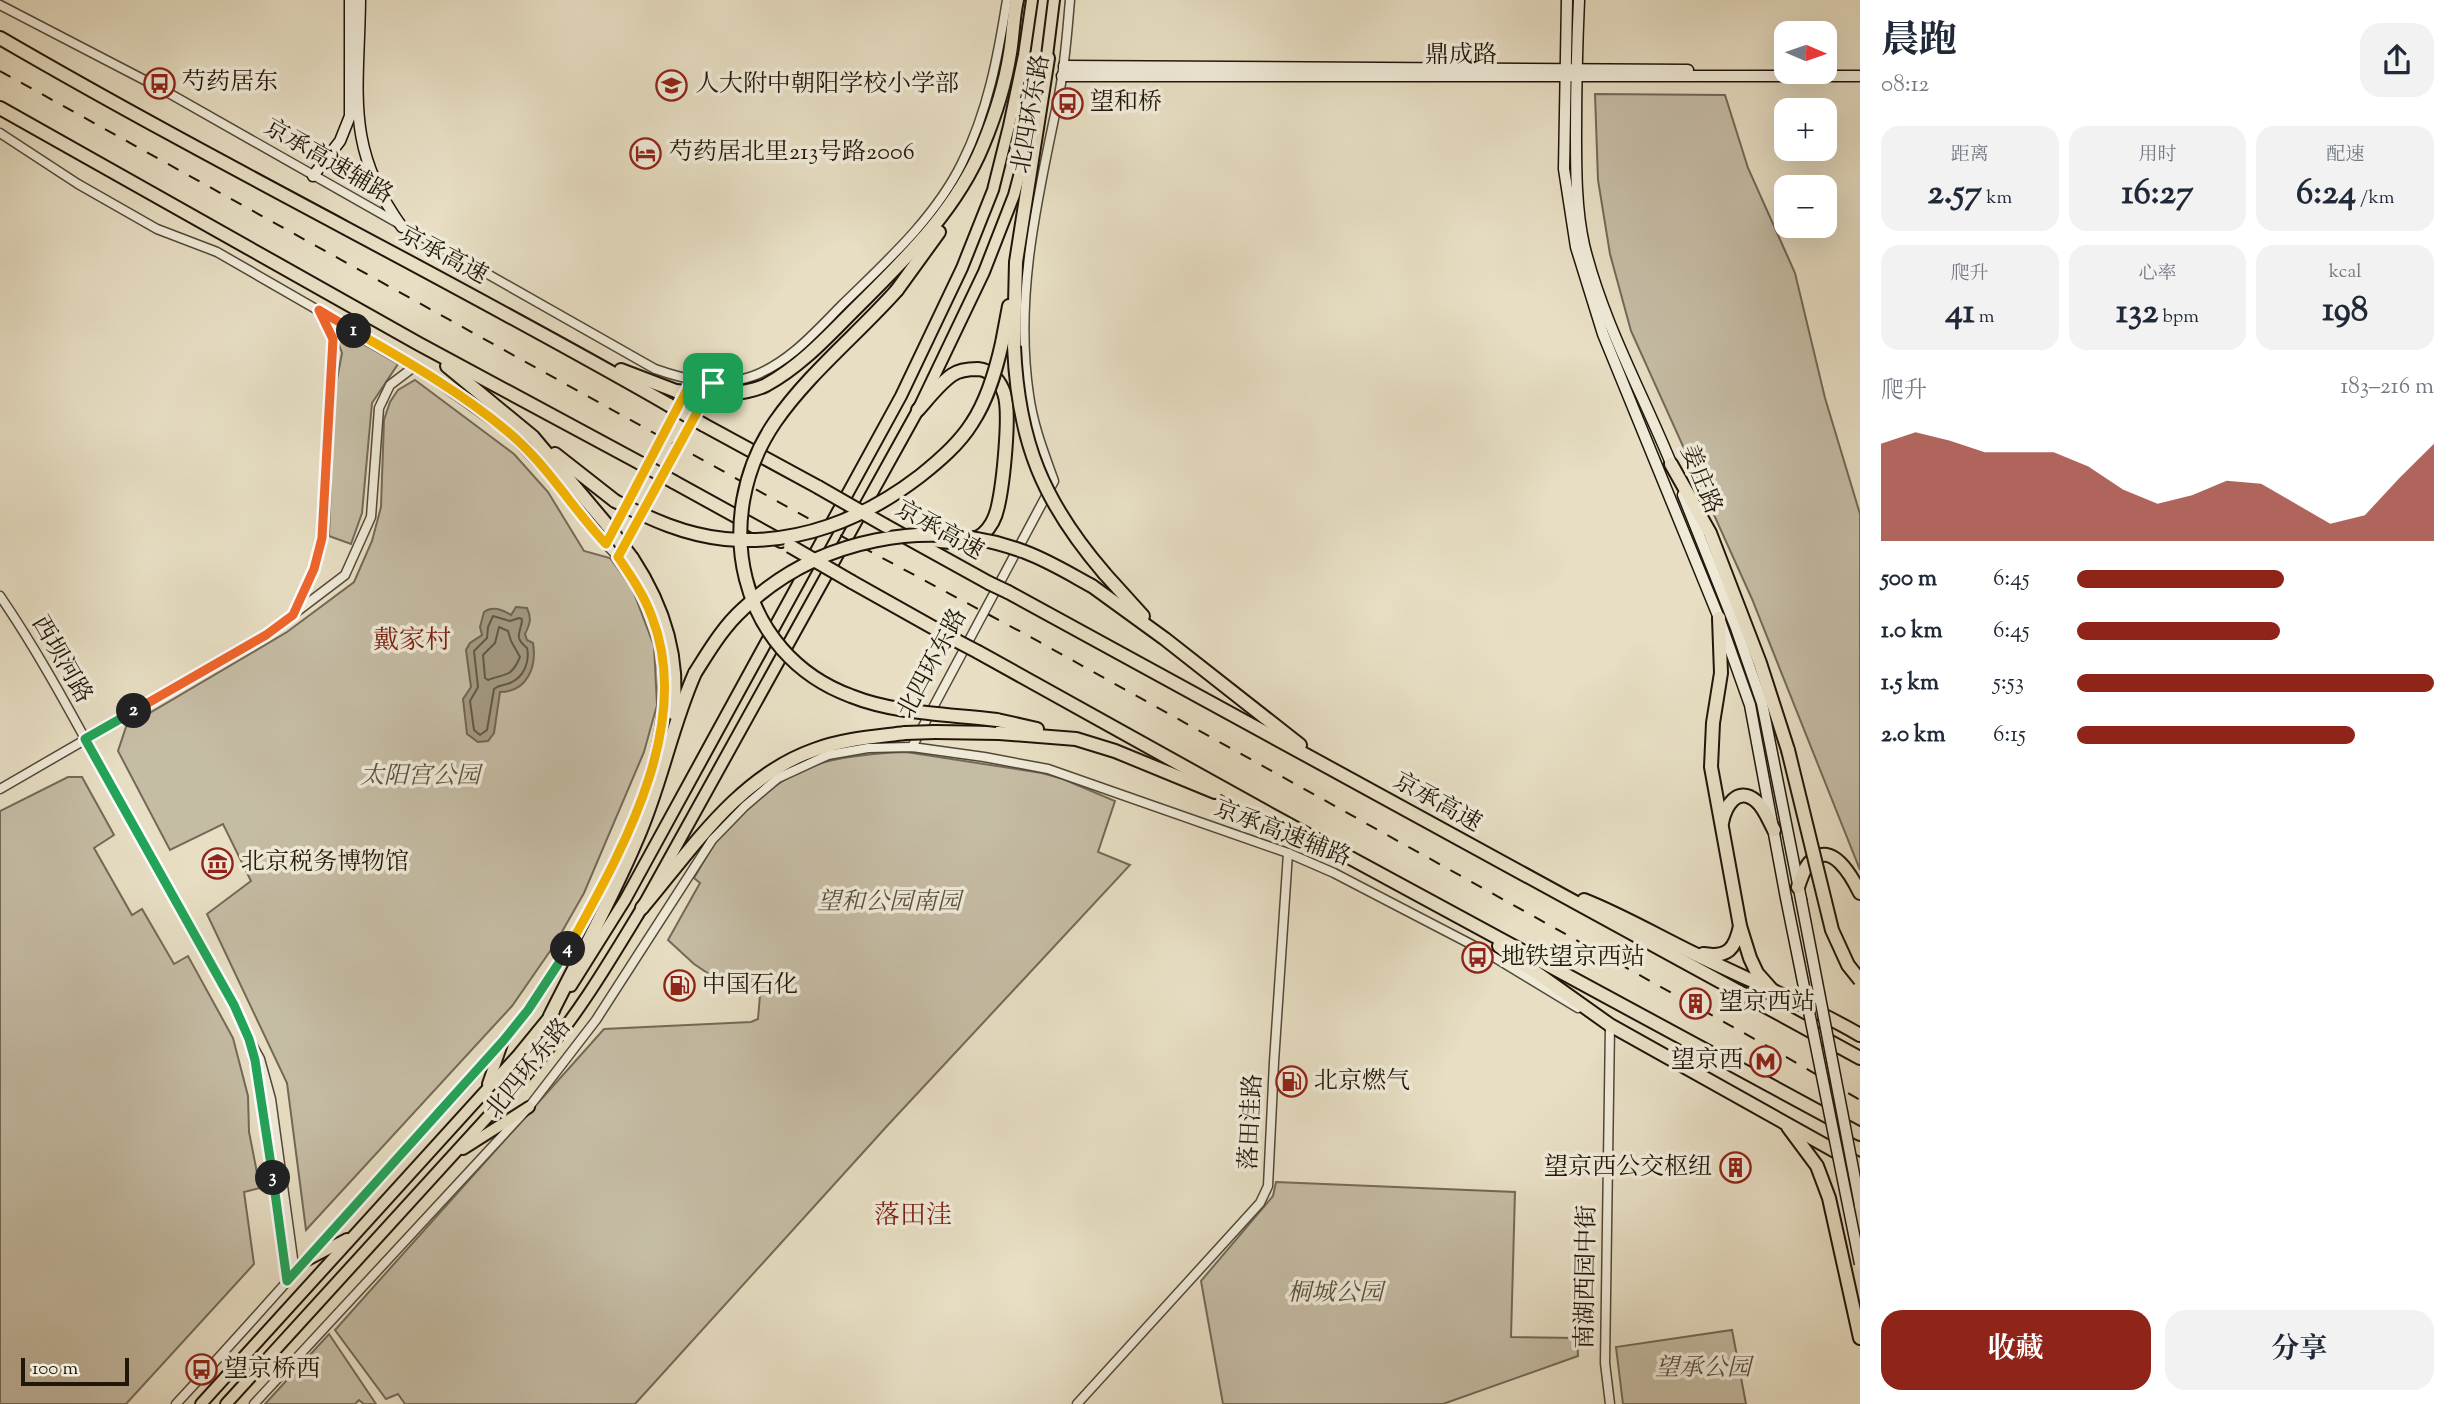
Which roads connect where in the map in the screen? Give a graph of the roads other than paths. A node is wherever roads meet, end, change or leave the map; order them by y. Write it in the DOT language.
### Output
graph roads {
  1 [pos="350,0"];
  2 [pos="360,0"];
  3 [pos="1007,0"];
  4 [pos="1017,0"];
  5 [pos="1032,0"];
  6 [pos="1054,0"];
  7 [pos="1070,0"];
  8 [pos="1567,0"];
  9 [pos="1579,0"];
  10 [pos="0,5"];
  11 [pos="0,38"];
  12 [pos="1048,58"];
  13 [pos="1774,70"];
  14 [pos="1063,71"];
  15 [pos="1838,72"];
  16 [pos="1564,73"];
  17 [pos="1576,73"];
  18 [pos="1860,74"];
  19 [pos="0,108"];
  20 [pos="0,133"];
  21 [pos="313,176"];
  22 [pos="960,191"];
  23 [pos="402,227"];
  24 [pos="319,310"];
  25 [pos="419,344"];
  26 [pos="1008,345"];
  27 [pos="573,350"];
  28 [pos="415,366"];
  29 [pos="692,380"];
  30 [pos="713,383"];
  31 [pos="918,410"];
  32 [pos="533,437"];
  33 [pos="1671,464"];
  34 [pos="890,528"];
  35 [pos="606,544"];
  36 [pos="618,557"];
  37 [pos="0,596"];
  38 [pos="293,615"];
  39 [pos="1719,618"];
  40 [pos="1165,639"];
  41 [pos="1076,738"];
  42 [pos="85,739"];
  43 [pos="670,739"];
  44 [pos="912,747"];
  45 [pos="1330,769"];
  46 [pos="0,789"];
  47 [pos="1273,817"];
  48 [pos="1721,830"];
  49 [pos="1774,830"];
  50 [pos="1288,853"];
  51 [pos="1530,878"];
  52 [pos="1799,893"];
  53 [pos="1860,893"];
  54 [pos="642,908"];
  55 [pos="1451,912"];
  56 [pos="1740,926"];
  57 [pos="1693,953"];
  58 [pos="1860,980"];
  59 [pos="1773,991"];
  60 [pos="550,1016"];
  61 [pos="1832,1019"];
  62 [pos="1860,1023"];
  63 [pos="1610,1025"];
  64 [pos="1860,1035"];
  65 [pos="249,1039"];
  66 [pos="503,1041"];
  67 [pos="1860,1058"];
  68 [pos="485,1091"];
  69 [pos="529,1107"];
  70 [pos="1781,1119"];
  71 [pos="1860,1134"];
  72 [pos="452,1156"];
  73 [pos="1860,1165"];
  74 [pos="1860,1205"];
  75 [pos="355,1234"];
  76 [pos="307,1260"];
  77 [pos="1860,1264"];
  78 [pos="295,1273"];
  79 [pos="287,1281"];
  80 [pos="1860,1338"];
  81 [pos="176,1404"];
  82 [pos="201,1404"];
  83 [pos="226,1404"];
  84 [pos="254,1404"];
  85 [pos="1077,1404"];
  86 [pos="1610,1404"];
  1 -- 21 [label="main road"];
  2 -- 23 [label="main road"];
  3 -- 30 [label="street, 北四环东路"];
  4 -- 22 [label="highway"];
  5 -- 60 [label="highway, 北四环东路"];
  6 -- 12 [label="highway, 北四环东路"];
  7 -- 14 [label="street, 北四环东路"];
  8 -- 16 [label="main road, 姜庄路"];
  9 -- 17 [label="main road, 姜庄路"];
  10 -- 21 [label="street, 京承高速辅路"];
  11 -- 27 [label="highway, 京承高速"];
  12 -- 26 [label="highway"];
  12 -- 31 [label="highway, 北四环东路"];
  13 -- 17 [label="main road, 鼎成路"];
  14 -- 16 [label="main road, 鼎成路"];
  14 -- 44 [label="street, 北四环东路"];
  15 -- 18 [label="main road, 鼎成路"];
  16 -- 17 [label="main road, 鼎成路"];
  16 -- 39 [label="main road, 姜庄路"];
  17 -- 18 [label="main road, 鼎成路"];
  17 -- 33 [label="main road, 姜庄路"];
  19 -- 25 [label="highway"];
  20 -- 24 [label="street"];
  21 -- 23 [label="street, 京承高速辅路"];
  22 -- 27 [label="highway, bridge"];
  22 -- 41 [label="highway, bridge"];
  23 -- 29 [label="street, 京承高速辅路"];
  24 -- 28 [label="street"];
  24 -- 38 [label="street"];
  25 -- 32 [label="highway"];
  25 -- 47 [label="highway, bridge"];
  26 -- 32 [label="highway, bridge"];
  26 -- 40 [label="highway, bridge"];
  27 -- 34 [label="highway, 京承高速, bridge"];
  28 -- 35 [label="street"];
  28 -- 38 [label="street"];
  29 -- 30 [label="street, 京承高速辅路"];
  29 -- 35 [label="street"];
  30 -- 36 [label="street"];
  31 -- 34 [label="highway"];
  31 -- 54 [label="highway, 北四环东路"];
  32 -- 43 [label="highway, bridge"];
  33 -- 52 [label="main road, 姜庄路"];
  33 -- 58 [label="highway, bridge"];
  34 -- 45 [label="highway, 京承高速, bridge"];
  35 -- 36 [label="street"];
  36 -- 66 [label="street, 北四环东路"];
  37 -- 42 [label="street, 西坝河路"];
  38 -- 42 [label="street"];
  39 -- 48 [label="highway"];
  39 -- 49 [label="main road, 姜庄路"];
  40 -- 43 [label="highway, bridge"];
  40 -- 45 [label="highway"];
  41 -- 47 [label="highway"];
  41 -- 54 [label="highway, bridge"];
  42 -- 46 [label="street"];
  42 -- 65 [label="street, 西坝河路"];
  43 -- 60 [label="highway"];
  44 -- 50 [label="street, 京承高速辅路"];
  44 -- 69 [label="street, 北四环东路"];
  45 -- 51 [label="highway, 京承高速"];
  47 -- 55 [label="highway"];
  48 -- 49 [label="highway"];
  48 -- 56 [label="highway"];
  49 -- 77 [label="main road, 姜庄路, bridge"];
  50 -- 63 [label="street, 京承高速辅路"];
  50 -- 85 [label="street, 落田洼路"];
  51 -- 57 [label="highway"];
  51 -- 67 [label="highway, 京承高速"];
  52 -- 53 [label="highway"];
  52 -- 74 [label="main road, 姜庄路, bridge"];
  54 -- 72 [label="highway, 北四环东路"];
  55 -- 63 [label="highway"];
  55 -- 71 [label="highway"];
  56 -- 57 [label="highway"];
  56 -- 59 [label="highway"];
  57 -- 59 [label="highway"];
  59 -- 61 [label="highway"];
  60 -- 68 [label="highway, 北四环东路"];
  61 -- 62 [label="highway"];
  61 -- 64 [label="highway"];
  63 -- 70 [label="highway"];
  63 -- 86 [label="street, 南湖西园中街"];
  65 -- 78 [label="street, 西坝河路"];
  65 -- 79 [label="street, 西坝河路"];
  66 -- 68 [label="highway"];
  66 -- 76 [label="street, 北四环东路"];
  68 -- 75 [label="highway, 北四环东路"];
  69 -- 72 [label="highway"];
  69 -- 84 [label="street, 北四环东路"];
  70 -- 73 [label="highway"];
  70 -- 80 [label="highway"];
  72 -- 83 [label="highway, 北四环东路"];
  75 -- 76 [label="highway"];
  75 -- 82 [label="highway, 北四环东路"];
  76 -- 78 [label="street, 北四环东路"];
  78 -- 79 [label="street, 北四环东路"];
  79 -- 81 [label="street, 北四环东路"];
}
